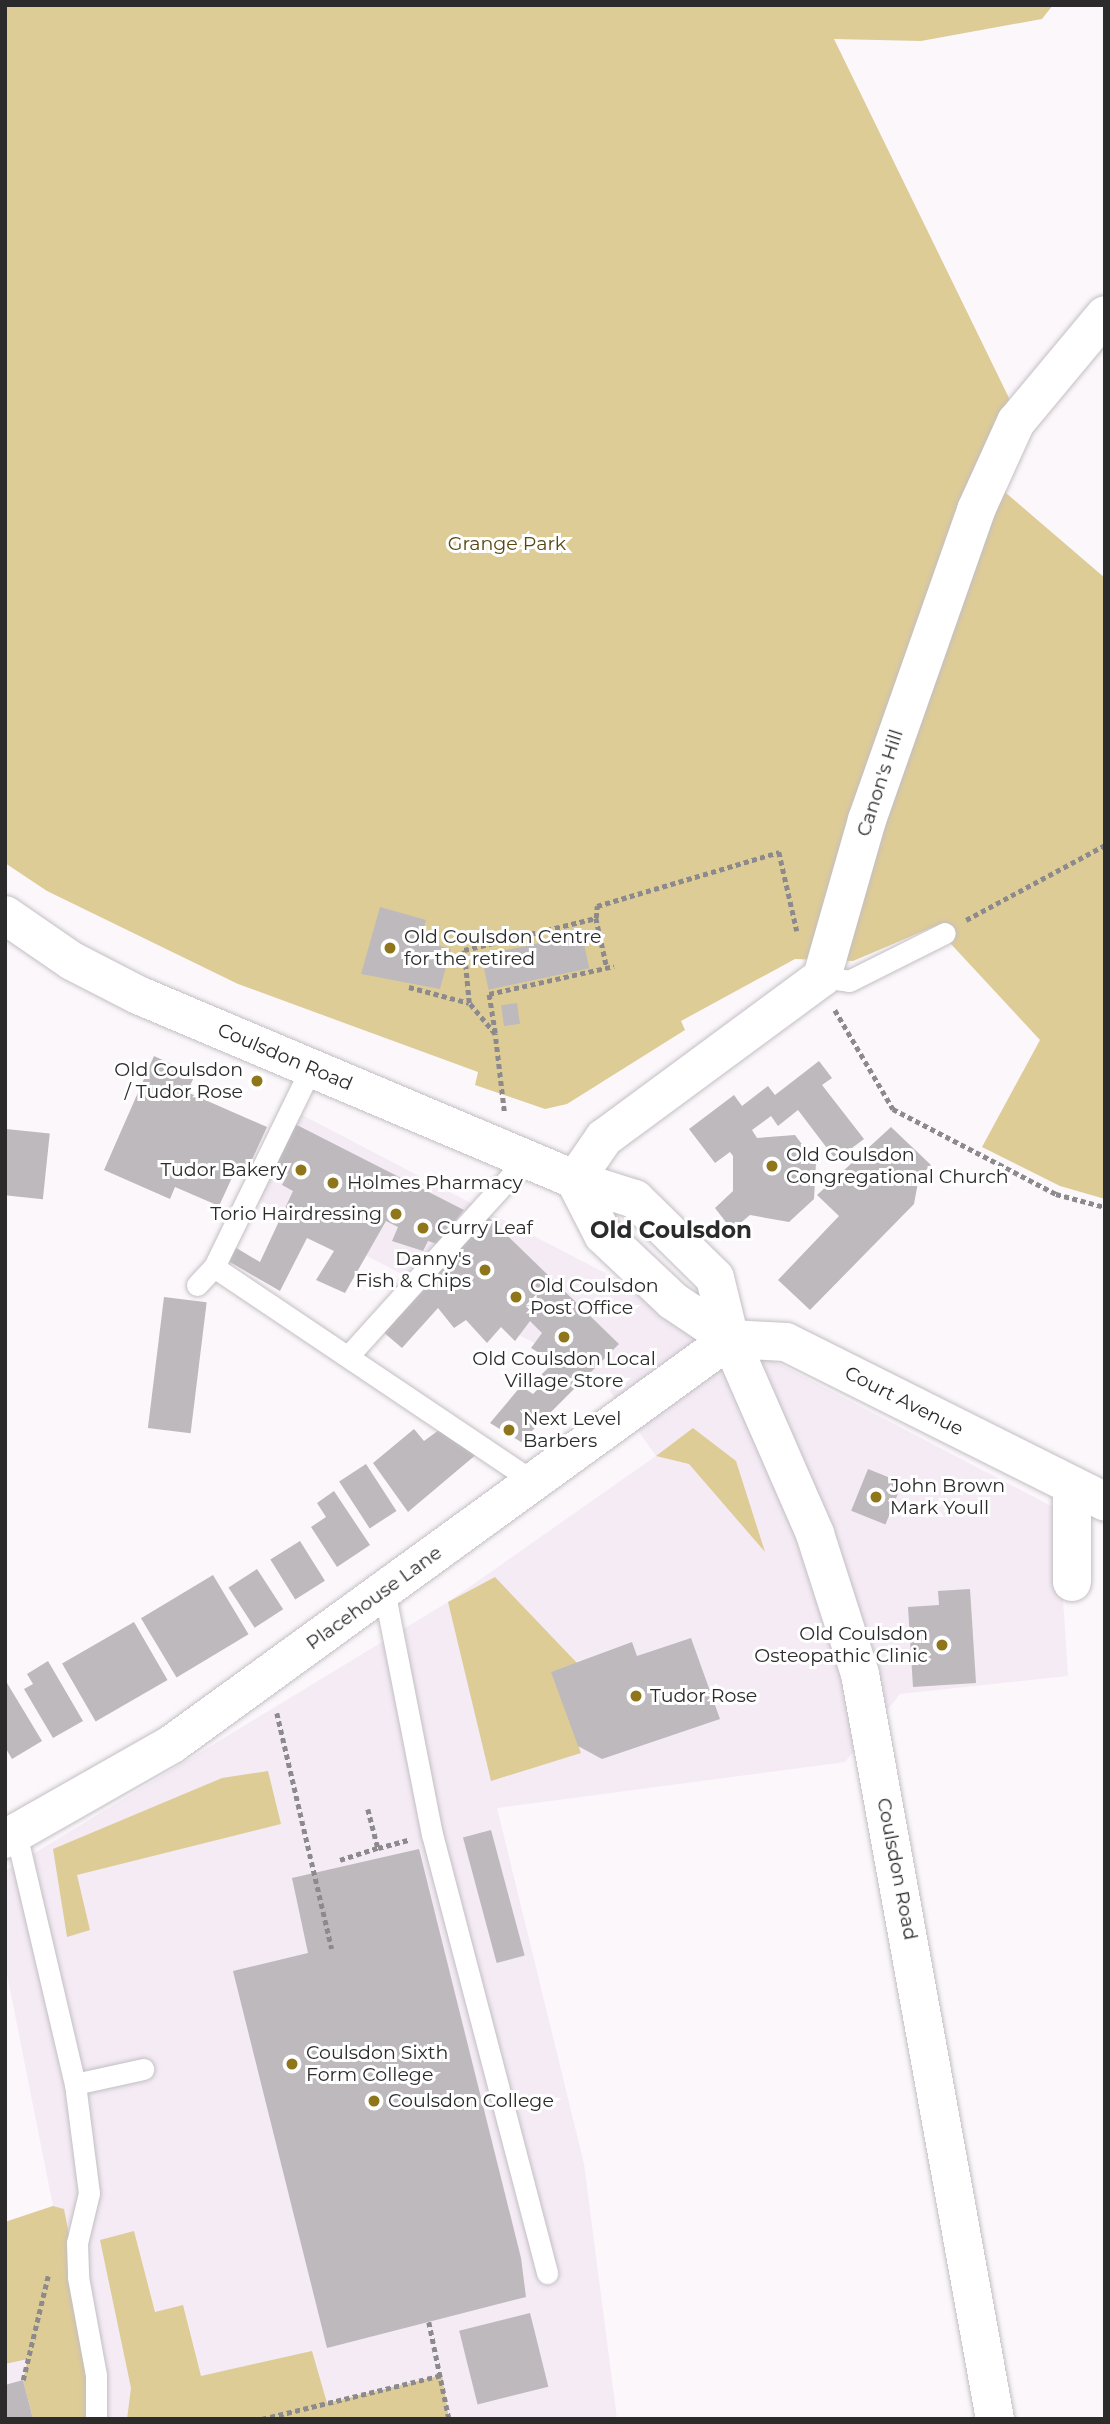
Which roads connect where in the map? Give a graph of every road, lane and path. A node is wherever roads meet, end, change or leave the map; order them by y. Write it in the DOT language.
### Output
graph roads {
  1 [pos="1105,315"];
  2 [pos="1105,845"];
  3 [pos="779,852"];
  4 [pos="5,915"];
  5 [pos="596,918"];
  6 [pos="945,933"];
  7 [pos="614,967"];
  8 [pos="607,968"];
  9 [pos="822,977"];
  10 [pos="410,987"];
  11 [pos="469,1003"];
  12 [pos="836,1013"];
  13 [pos="495,1034"];
  14 [pos="312,1068"];
  15 [pos="514,1154"];
  16 [pos="575,1180"];
  17 [pos="1105,1207"];
  18 [pos="215,1267"];
  19 [pos="197,1285"];
  20 [pos="730,1339"];
  21 [pos="350,1354"];
  22 [pos="534,1482"];
  23 [pos="1088,1494"];
  24 [pos="1072,1582"];
  25 [pos="384,1590"];
  26 [pos="268,1675"];
  27 [pos="368,1809"];
  28 [pos="432,1834"];
  29 [pos="11,1836"];
  30 [pos="379,1848"];
  31 [pos="340,1860"];
  32 [pos="332,1949"];
  33 [pos="143,2069"];
  34 [pos="75,2084"];
  35 [pos="547,2273"];
  36 [pos="429,2322"];
  37 [pos="442,2375"];
  38 [pos="96,2419"];
  39 [pos="262,2419"];
  40 [pos="449,2419"];
  41 [pos="995,2419"];
  1 -- 9 [label="street, Canon's Hill"];
  2 -- 6 [label="path"];
  3 -- 5 [label="path"];
  4 -- 14 [label="street, Coulsdon Road"];
  5 -- 8 [label="path"];
  5 -- 11 [label="path"];
  6 -- 9 [label="lane"];
  7 -- 8 [label="path"];
  8 -- 13 [label="path"];
  9 -- 16 [label="street"];
  10 -- 11 [label="path"];
  11 -- 13 [label="path"];
  12 -- 17 [label="path"];
  13 -- 15 [label="path"];
  14 -- 15 [label="street, Coulsdon Road"];
  14 -- 18 [label="lane"];
  15 -- 16 [label="street, Coulsdon Road"];
  15 -- 21 [label="lane"];
  16 -- 20 [label="street, Coulsdon Road"];
  18 -- 19 [label="lane"];
  18 -- 21 [label="lane"];
  20 -- 22 [label="street, Placehouse Lane"];
  20 -- 23 [label="street, Court Avenue"];
  20 -- 41 [label="street, Coulsdon Road"];
  21 -- 22 [label="lane"];
  22 -- 25 [label="street, Placehouse Lane"];
  23 -- 24 [label="street, Court Avenue"];
  25 -- 26 [label="street, Placehouse Lane"];
  25 -- 28 [label="lane"];
  26 -- 29 [label="street, Placehouse Lane"];
  26 -- 32 [label="path"];
  27 -- 30 [label="path"];
  28 -- 30 [label="path"];
  28 -- 35 [label="lane"];
  29 -- 34 [label="lane"];
  30 -- 31 [label="path"];
  33 -- 34 [label="lane"];
  34 -- 38 [label="lane"];
  36 -- 37 [label="path"];
  37 -- 39 [label="path"];
  37 -- 40 [label="path"];
}
